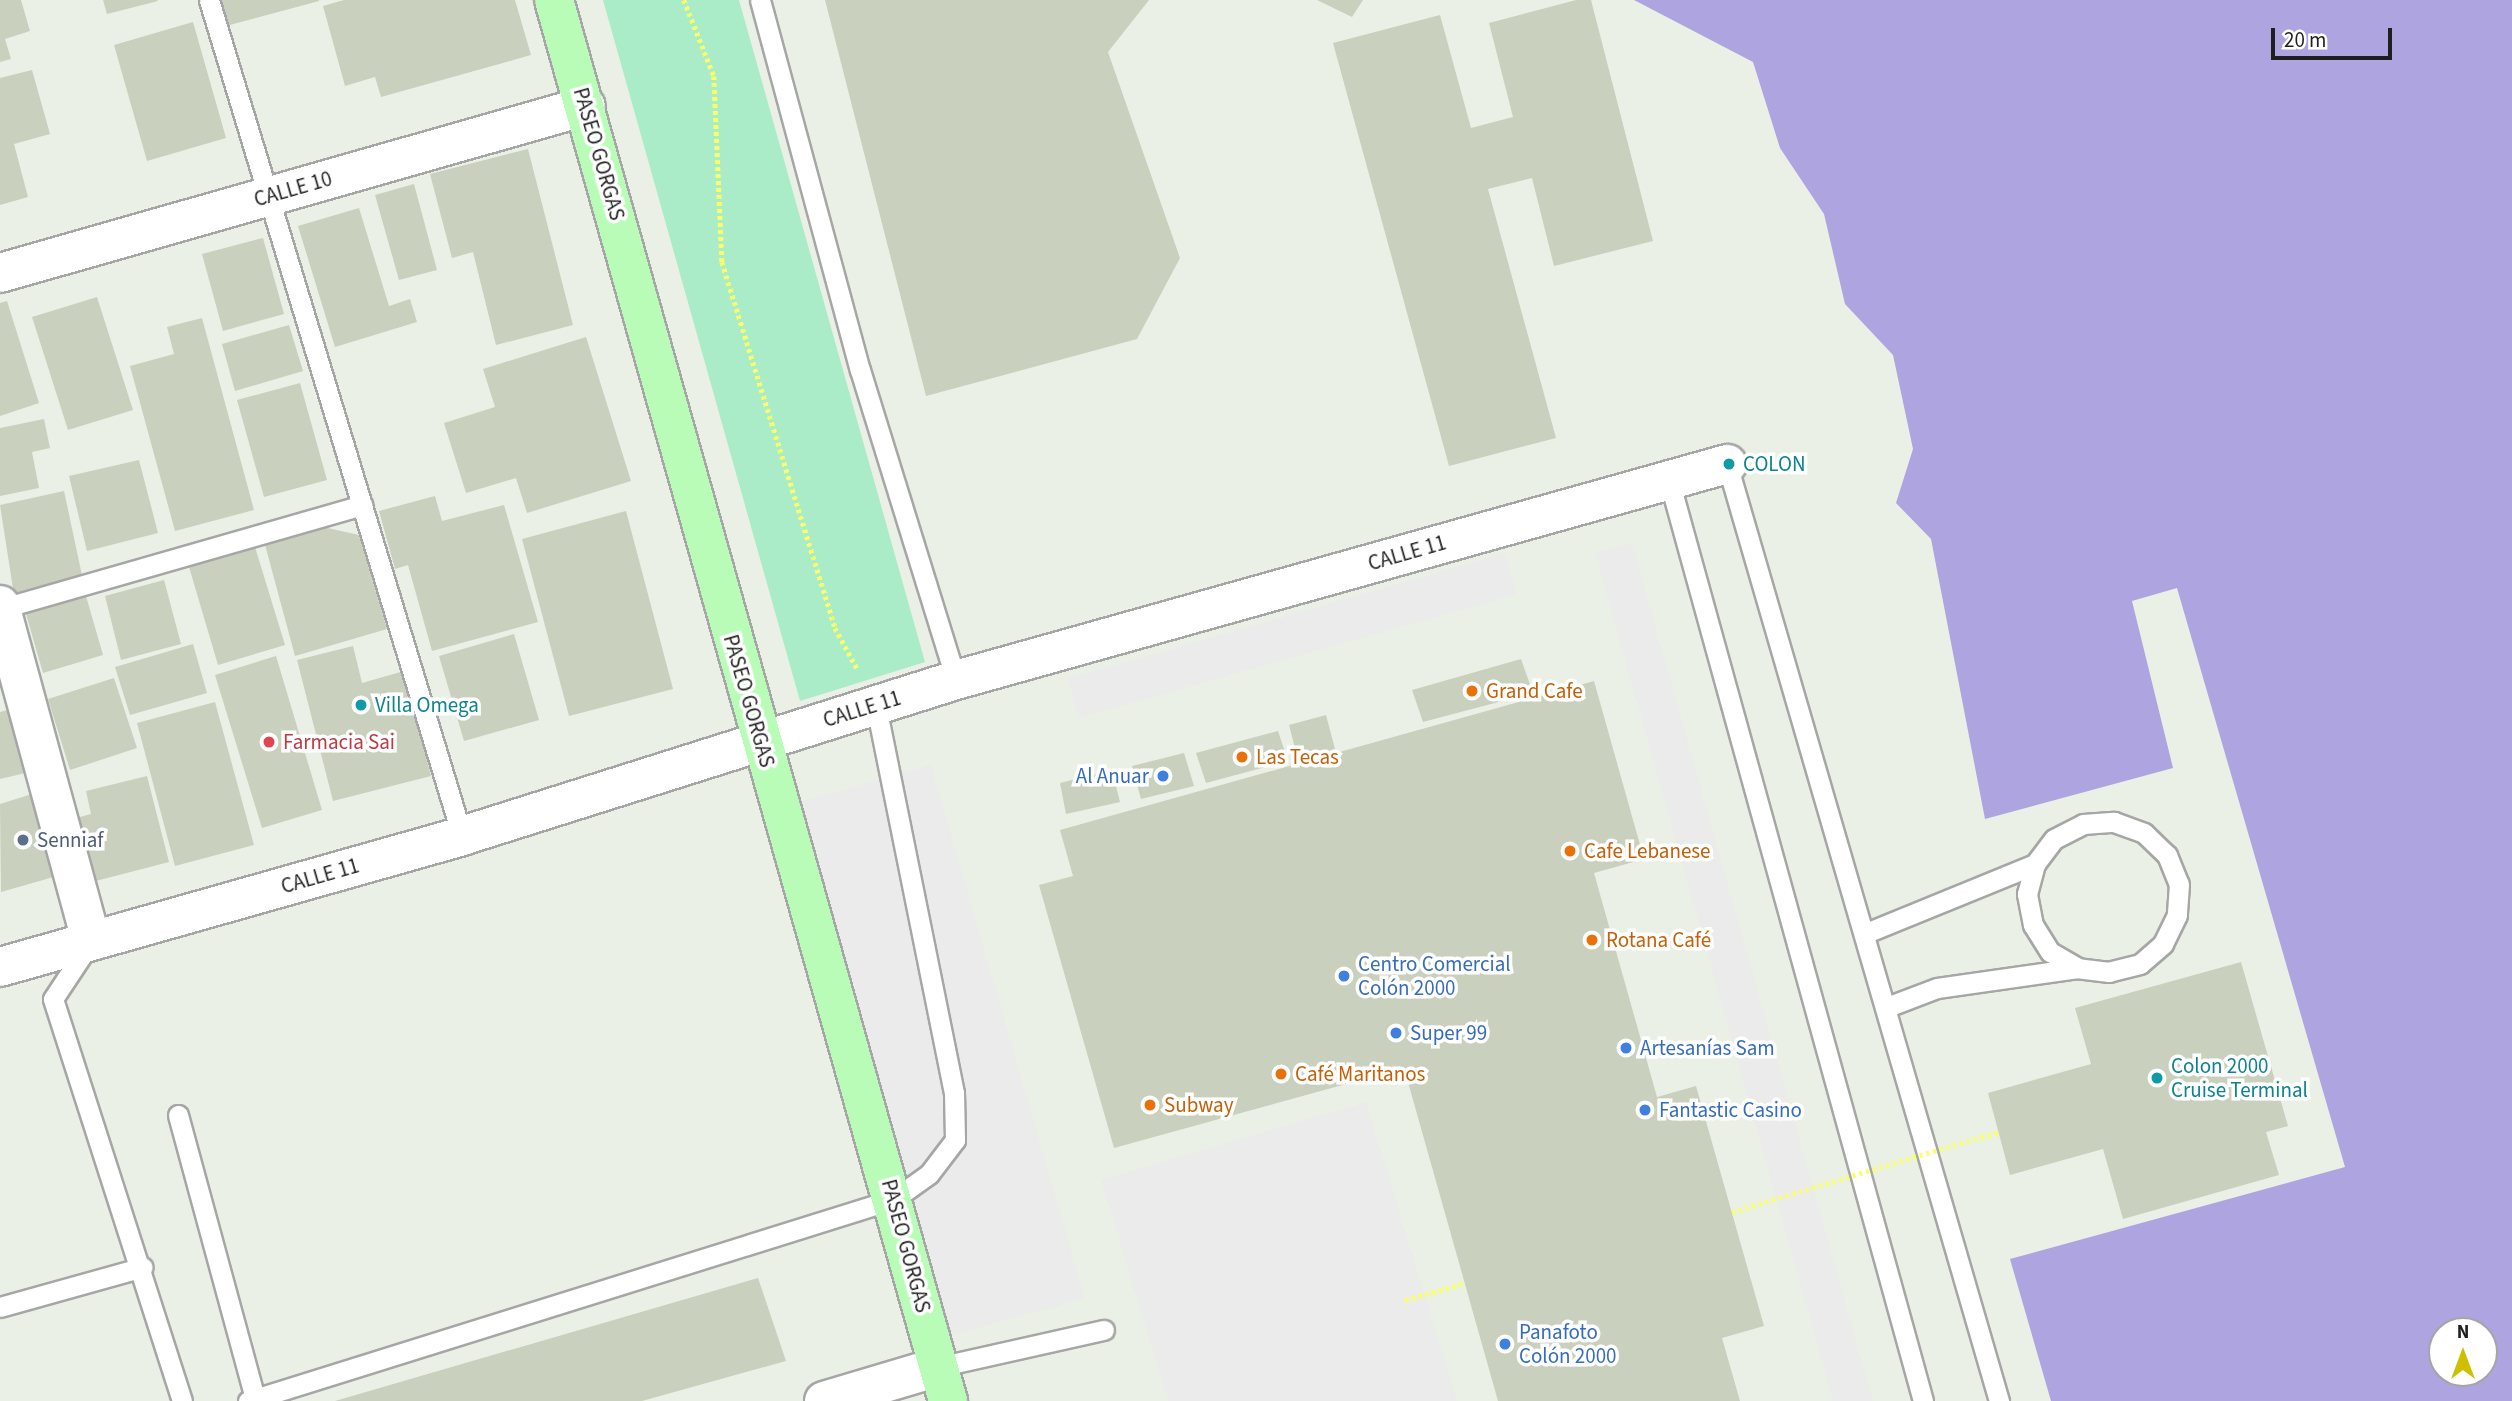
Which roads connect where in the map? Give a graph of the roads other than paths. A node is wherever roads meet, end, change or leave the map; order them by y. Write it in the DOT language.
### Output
graph roads {
  1 [pos="209,0"];
  2 [pos="554,0"];
  3 [pos="760,0"];
  4 [pos="586,106"];
  5 [pos="268,197"];
  6 [pos="0,273"];
  7 [pos="1727,464"];
  8 [pos="1669,480"];
  9 [pos="362,505"];
  10 [pos="0,608"];
  11 [pos="956,680"];
  12 [pos="876,705"];
  13 [pos="759,740"];
  14 [pos="462,836"];
  15 [pos="2035,864"];
  16 [pos="1866,933"];
  17 [pos="92,941"];
  18 [pos="0,967"];
  19 [pos="2078,968"];
  20 [pos="1888,1007"];
  21 [pos="178,1115"];
  22 [pos="894,1199"];
  23 [pos="143,1268"];
  24 [pos="0,1307"];
  25 [pos="1104,1330"];
  26 [pos="943,1384"];
  27 [pos="251,1400"];
  28 [pos="182,1401"];
  29 [pos="824,1401"];
  30 [pos="1923,1401"];
  31 [pos="1999,1401"];
  1 -- 5 [label="lane"];
  2 -- 4 [label="street, PASEO GORGAS"];
  3 -- 11 [label="lane"];
  4 -- 5 [label="street, CALLE 10"];
  4 -- 13 [label="street, PASEO GORGAS"];
  5 -- 6 [label="street, CALLE 10"];
  5 -- 9 [label="lane"];
  7 -- 8 [label="street, CALLE 11"];
  7 -- 16 [label="lane"];
  8 -- 11 [label="street, CALLE 11"];
  8 -- 30 [label="lane"];
  9 -- 10 [label="lane"];
  9 -- 14 [label="lane"];
  10 -- 17 [label="street"];
  11 -- 12 [label="street, CALLE 11"];
  12 -- 13 [label="street, CALLE 11"];
  12 -- 22 [label="lane"];
  13 -- 14 [label="street, CALLE 11"];
  13 -- 22 [label="street, PASEO GORGAS"];
  14 -- 17 [label="street, CALLE 11"];
  15 -- 16 [label="lane"];
  15 -- 19 [label="lane"];
  15 -- 19 [label="lane"];
  16 -- 20 [label="lane"];
  17 -- 18 [label="street, CALLE 11"];
  17 -- 23 [label="lane"];
  19 -- 20 [label="lane"];
  20 -- 31 [label="lane"];
  21 -- 27 [label="lane"];
  22 -- 26 [label="street, PASEO GORGAS"];
  22 -- 27 [label="lane"];
  23 -- 24 [label="lane"];
  23 -- 28 [label="lane"];
  25 -- 26 [label="lane"];
  26 -- 29 [label="street"];
}
